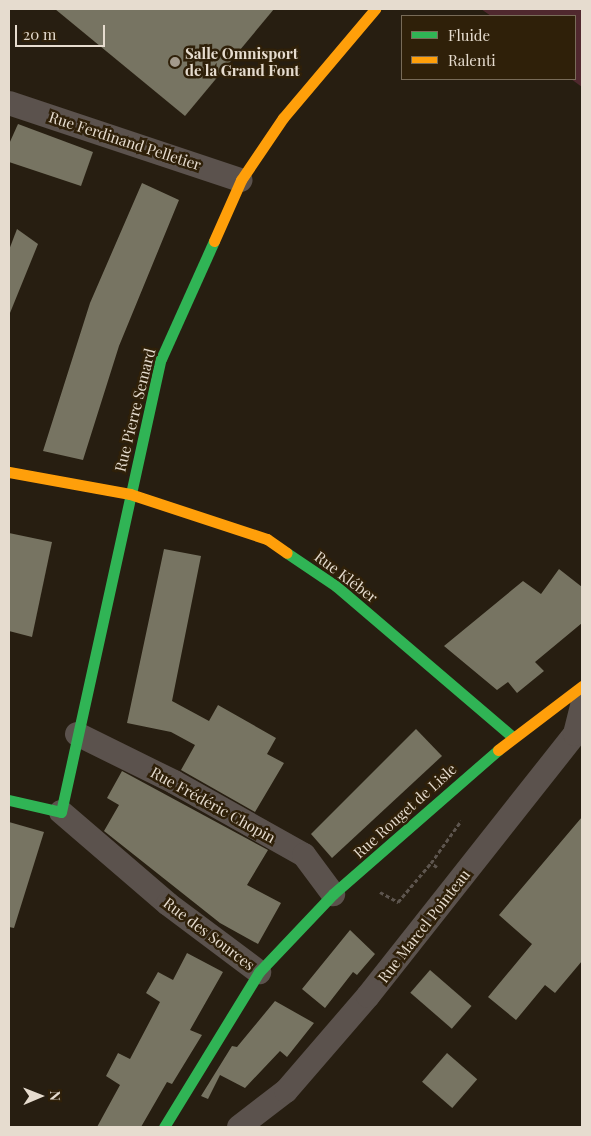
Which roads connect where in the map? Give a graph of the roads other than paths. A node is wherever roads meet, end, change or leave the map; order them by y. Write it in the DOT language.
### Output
graph roads {
  1 [pos="375,9"];
  2 [pos="9,103"];
  3 [pos="241,180"];
  4 [pos="9,472"];
  5 [pos="130,494"];
  6 [pos="582,686"];
  7 [pos="582,705"];
  8 [pos="77,734"];
  9 [pos="513,737"];
  10 [pos="9,800"];
  11 [pos="60,812"];
  12 [pos="333,894"];
  13 [pos="259,972"];
  14 [pos="164,1127"];
  15 [pos="240,1127"];
  1 -- 3 [label="street, Rue Pierre Semard"];
  2 -- 3 [label="street, Rue Ferdinand Pelletier"];
  3 -- 5 [label="street, Rue Pierre Semard"];
  4 -- 5 [label="street, Rue Kléber"];
  5 -- 8 [label="street, Rue Pierre Semard"];
  5 -- 9 [label="street, Rue Kléber"];
  6 -- 9 [label="street, Rue Rouget de Lisle"];
  7 -- 15 [label="street, Rue Marcel Pointeau"];
  8 -- 11 [label="street, Rue Pierre Semard"];
  8 -- 12 [label="street, Rue Frédéric Chopin"];
  9 -- 12 [label="street, Rue Rouget de Lisle"];
  10 -- 11 [label="street, Rue des Sources"];
  11 -- 13 [label="street, Rue des Sources"];
  12 -- 13 [label="street, Rue Rouget de Lisle"];
  13 -- 14 [label="street, Rue des Sources"];
}
